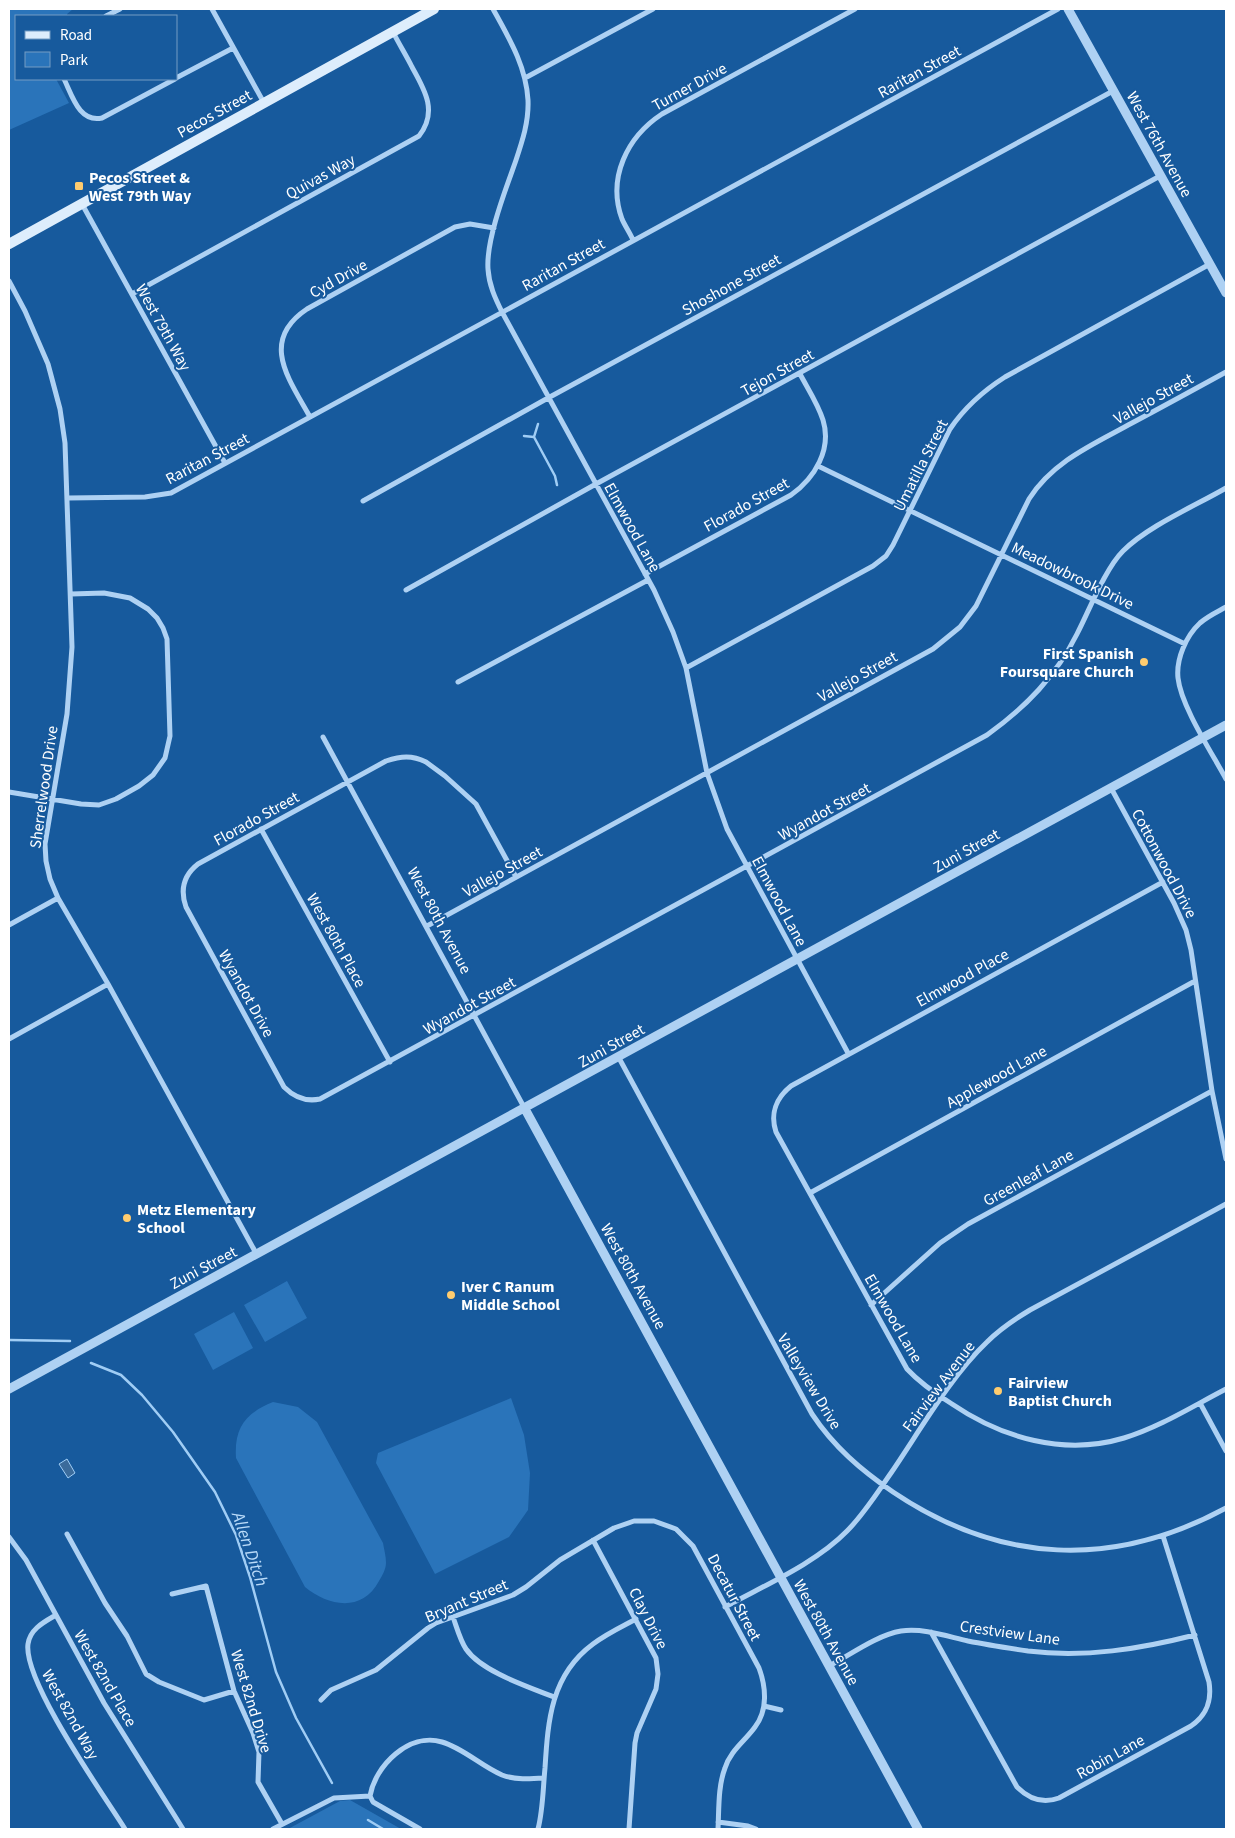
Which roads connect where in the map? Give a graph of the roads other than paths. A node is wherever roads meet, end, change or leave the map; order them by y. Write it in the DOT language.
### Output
graph roads {
  1 [pos="120,9"];
  2 [pos="212,9"];
  3 [pos="434,9"];
  4 [pos="493,9"];
  5 [pos="653,9"];
  6 [pos="855,9"];
  7 [pos="1058,9"];
  8 [pos="1068,9"];
  9 [pos="108,15"];
  10 [pos="392,32"];
  11 [pos="233,48"];
  12 [pos="178,77"];
  13 [pos="525,78"];
  14 [pos="65,80"];
  15 [pos="172,80"];
  16 [pos="1113,91"];
  17 [pos="264,103"];
  18 [pos="1160,176"];
  19 [pos="82,204"];
  20 [pos="494,228"];
  21 [pos="633,240"];
  22 [pos="9,244"];
  23 [pos="1210,264"];
  24 [pos="9,281"];
  25 [pos="1226,293"];
  26 [pos="132,294"];
  27 [pos="502,312"];
  28 [pos="1226,372"];
  29 [pos="800,374"];
  30 [pos="548,398"];
  31 [pos="310,417"];
  32 [pos="225,463"];
  33 [pos="818,466"];
  34 [pos="596,484"];
  35 [pos="1226,488"];
  36 [pos="68,498"];
  37 [pos="363,501"];
  38 [pos="910,510"];
  39 [pos="1002,554"];
  40 [pos="645,574"];
  41 [pos="648,580"];
  42 [pos="406,590"];
  43 [pos="71,594"];
  44 [pos="1094,600"];
  45 [pos="1226,607"];
  46 [pos="1185,644"];
  47 [pos="686,668"];
  48 [pos="458,682"];
  49 [pos="1226,725"];
  50 [pos="324,737"];
  51 [pos="1204,738"];
  52 [pos="708,773"];
  53 [pos="1226,779"];
  54 [pos="347,781"];
  55 [pos="1111,788"];
  56 [pos="9,792"];
  57 [pos="53,799"];
  58 [pos="261,829"];
  59 [pos="747,867"];
  60 [pos="516,877"];
  61 [pos="1163,882"];
  62 [pos="184,884"];
  63 [pos="58,898"];
  64 [pos="9,925"];
  65 [pos="427,926"];
  66 [pos="797,960"];
  67 [pos="1195,982"];
  68 [pos="108,984"];
  69 [pos="475,1016"];
  70 [pos="9,1039"];
  71 [pos="848,1053"];
  72 [pos="618,1058"];
  73 [pos="390,1062"];
  74 [pos="1212,1091"];
  75 [pos="778,1099"];
  76 [pos="308,1100"];
  77 [pos="525,1109"];
  78 [pos="1226,1159"];
  79 [pos="810,1193"];
  80 [pos="1226,1204"];
  81 [pos="257,1255"];
  82 [pos="871,1305"];
  83 [pos="9,1389"];
  84 [pos="1226,1389"];
  85 [pos="942,1398"];
  86 [pos="1200,1403"];
  87 [pos="1226,1452"];
  88 [pos="883,1485"];
  89 [pos="1226,1508"];
  90 [pos="654,1521"];
  91 [pos="67,1534"];
  92 [pos="1163,1536"];
  93 [pos="9,1537"];
  94 [pos="593,1540"];
  95 [pos="780,1576"];
  96 [pos="172,1594"];
  97 [pos="725,1607"];
  98 [pos="56,1615"];
  99 [pos="453,1617"];
  100 [pos="636,1619"];
  101 [pos="931,1632"];
  102 [pos="1195,1636"];
  103 [pos="829,1666"];
  104 [pos="234,1691"];
  105 [pos="554,1697"];
  106 [pos="320,1700"];
  107 [pos="764,1706"];
  108 [pos="781,1710"];
  109 [pos="544,1778"];
  110 [pos="370,1796"];
  111 [pos="718,1822"];
  112 [pos="282,1824"];
  113 [pos="125,1829"];
  114 [pos="183,1829"];
  115 [pos="273,1829"];
  116 [pos="420,1829"];
  117 [pos="538,1829"];
  118 [pos="630,1829"];
  119 [pos="718,1829"];
  120 [pos="756,1829"];
  121 [pos="918,1829"];
  1 -- 9 [label="street"];
  2 -- 11 [label="street"];
  3 -- 10 [label="main road, Pecos Street"];
  4 -- 13 [label="street, Elmwood Lane"];
  5 -- 13 [label="street"];
  6 -- 21 [label="street, Turner Drive"];
  7 -- 21 [label="street, Raritan Street"];
  8 -- 16 [label="street, West 76th Avenue"];
  10 -- 17 [label="main road, Pecos Street"];
  10 -- 26 [label="street, Quivas Way"];
  11 -- 12 [label="street"];
  11 -- 17 [label="street"];
  13 -- 20 [label="street, Elmwood Lane"];
  14 -- 15 [label="street"];
  16 -- 18 [label="street, West 76th Avenue"];
  16 -- 30 [label="street, Shoshone Street"];
  17 -- 19 [label="main road, Pecos Street"];
  18 -- 23 [label="street, West 76th Avenue"];
  18 -- 29 [label="street, Tejon Street"];
  19 -- 22 [label="main road, Pecos Street"];
  19 -- 26 [label="street, West 79th Way"];
  20 -- 27 [label="street, Elmwood Lane"];
  20 -- 31 [label="street, Cyd Drive"];
  21 -- 27 [label="street, Raritan Street"];
  23 -- 25 [label="street, West 76th Avenue"];
  23 -- 38 [label="street, Umatilla Street"];
  24 -- 36 [label="street, Sherrelwood Drive"];
  26 -- 32 [label="street, West 79th Way"];
  27 -- 30 [label="street, Elmwood Lane"];
  27 -- 31 [label="street, Raritan Street"];
  28 -- 39 [label="street, Vallejo Street"];
  29 -- 33 [label="street, Florado Street"];
  29 -- 34 [label="street, Tejon Street"];
  30 -- 34 [label="street, Elmwood Lane"];
  30 -- 37 [label="street, Shoshone Street"];
  31 -- 32 [label="street, Raritan Street"];
  32 -- 36 [label="street, Raritan Street"];
  33 -- 38 [label="street, Meadowbrook Drive"];
  33 -- 40 [label="street, Florado Street"];
  34 -- 40 [label="street, Elmwood Lane"];
  34 -- 42 [label="street, Tejon Street"];
  35 -- 44 [label="street, Wyandot Street"];
  36 -- 43 [label="street, Sherrelwood Drive"];
  38 -- 39 [label="street, Meadowbrook Drive"];
  38 -- 47 [label="street, Umatilla Street"];
  39 -- 44 [label="street, Meadowbrook Drive"];
  39 -- 52 [label="street, Vallejo Street"];
  40 -- 41 [label="street, Elmwood Lane"];
  41 -- 47 [label="street, Elmwood Lane"];
  41 -- 48 [label="street"];
  43 -- 57 [label="street, Sherrelwood Drive"];
  43 -- 57 [label="street"];
  44 -- 46 [label="street, Meadowbrook Drive"];
  44 -- 59 [label="street, Wyandot Street"];
  45 -- 46 [label="street"];
  46 -- 51 [label="street"];
  47 -- 52 [label="street, Elmwood Lane"];
  49 -- 51 [label="street, Zuni Street"];
  50 -- 54 [label="street, West 80th Avenue"];
  51 -- 53 [label="street"];
  51 -- 55 [label="street, Zuni Street"];
  52 -- 59 [label="street, Elmwood Lane"];
  52 -- 60 [label="street, Vallejo Street"];
  54 -- 58 [label="street, Florado Street"];
  54 -- 60 [label="street"];
  54 -- 65 [label="street, West 80th Avenue"];
  55 -- 61 [label="street, Cottonwood Drive"];
  55 -- 66 [label="street, Zuni Street"];
  56 -- 57 [label="street"];
  57 -- 63 [label="street, Sherrelwood Drive"];
  58 -- 62 [label="street, Florado Street"];
  58 -- 73 [label="street, West 80th Place"];
  59 -- 66 [label="street, Elmwood Lane"];
  59 -- 69 [label="street, Wyandot Street"];
  60 -- 65 [label="street, Vallejo Street"];
  61 -- 67 [label="street, Cottonwood Drive"];
  61 -- 71 [label="street, Elmwood Place"];
  62 -- 76 [label="street, Wyandot Drive"];
  63 -- 64 [label="street"];
  63 -- 68 [label="street, Sherrelwood Drive"];
  65 -- 69 [label="street, West 80th Avenue"];
  66 -- 71 [label="street, Elmwood Lane"];
  66 -- 72 [label="street, Zuni Street"];
  67 -- 74 [label="street, Cottonwood Drive"];
  67 -- 79 [label="street, Applewood Lane"];
  68 -- 70 [label="street"];
  68 -- 81 [label="street, Sherrelwood Drive"];
  69 -- 73 [label="street, Wyandot Street"];
  69 -- 77 [label="street, West 80th Avenue"];
  71 -- 75 [label="street, Elmwood Place"];
  72 -- 77 [label="street, Zuni Street"];
  72 -- 88 [label="street, Valleyview Drive"];
  73 -- 76 [label="street, Wyandot Street"];
  74 -- 78 [label="street, Cottonwood Drive"];
  74 -- 82 [label="street, Greenleaf Lane"];
  75 -- 79 [label="street, Elmwood Lane"];
  77 -- 81 [label="street, Zuni Street"];
  77 -- 95 [label="street, West 80th Avenue"];
  79 -- 82 [label="street, Elmwood Lane"];
  80 -- 85 [label="street, Fairview Avenue"];
  81 -- 83 [label="street, Zuni Street"];
  82 -- 85 [label="street, Elmwood Lane"];
  84 -- 86 [label="street, Elmwood Lane"];
  85 -- 86 [label="street, Elmwood Lane"];
  85 -- 88 [label="street, Fairview Avenue"];
  86 -- 87 [label="street"];
  88 -- 92 [label="street, Valleyview Drive"];
  88 -- 95 [label="street, Fairview Avenue"];
  89 -- 92 [label="street, Valleyview Drive"];
  90 -- 94 [label="street, Bryant Street"];
  90 -- 97 [label="street, Decatur Street"];
  91 -- 104 [label="street"];
  92 -- 102 [label="street, Robin Lane"];
  93 -- 98 [label="street, West 82nd Place"];
  94 -- 99 [label="street, Bryant Street"];
  94 -- 100 [label="street, Clay Drive"];
  95 -- 97 [label="street, Fairview Avenue"];
  95 -- 103 [label="street, West 80th Avenue"];
  96 -- 104 [label="street, West 82nd Drive"];
  97 -- 107 [label="street, Decatur Street"];
  98 -- 113 [label="street, West 82nd Way"];
  98 -- 114 [label="street, West 82nd Place"];
  99 -- 105 [label="street"];
  99 -- 106 [label="street, Bryant Street"];
  100 -- 105 [label="street"];
  100 -- 118 [label="street, Clay Drive"];
  101 -- 102 [label="street, Crestview Lane"];
  101 -- 102 [label="street, Robin Lane"];
  101 -- 103 [label="street, Crestview Lane"];
  103 -- 121 [label="street, West 80th Avenue"];
  104 -- 112 [label="street, West 82nd Drive"];
  105 -- 109 [label="street"];
  107 -- 108 [label="street"];
  107 -- 111 [label="street, Decatur Street"];
  109 -- 110 [label="street"];
  109 -- 117 [label="street"];
  110 -- 112 [label="street"];
  110 -- 116 [label="street"];
  111 -- 119 [label="street, Decatur Street"];
  111 -- 120 [label="street"];
  112 -- 115 [label="street"];
}
